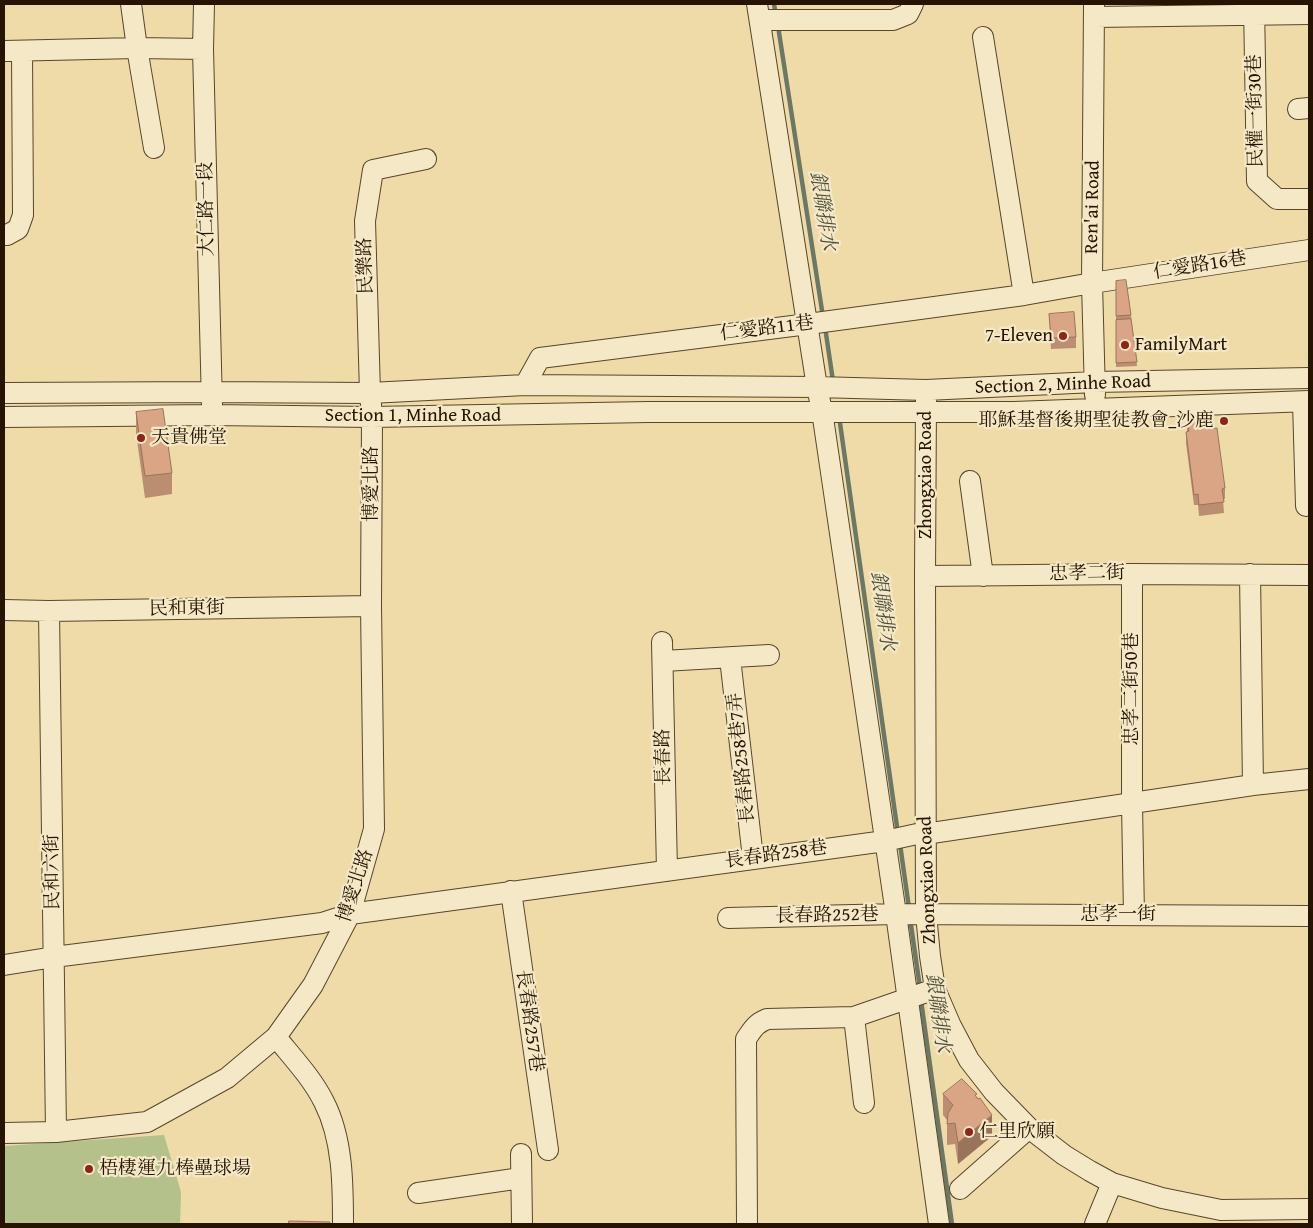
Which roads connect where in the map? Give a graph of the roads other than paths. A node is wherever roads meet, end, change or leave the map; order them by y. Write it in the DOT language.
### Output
graph roads {
  1 [pos="131,4"];
  2 [pos="204,4"];
  3 [pos="913,4"];
  4 [pos="1254,9"];
  5 [pos="1094,10"];
  6 [pos="1309,14"];
  7 [pos="768,16"];
  8 [pos="983,37"];
  9 [pos="137,48"];
  10 [pos="203,49"];
  11 [pos="13,51"];
  12 [pos="154,148"];
  13 [pos="426,159"];
  14 [pos="1309,199"];
  15 [pos="4,235"];
  16 [pos="1309,250"];
  17 [pos="1092,283"];
  18 [pos="1024,295"];
  19 [pos="808,324"];
  20 [pos="1309,378"];
  21 [pos="1095,382"];
  22 [pos="525,385"];
  23 [pos="650,386"];
  24 [pos="816,387"];
  25 [pos="926,390"];
  26 [pos="211,392"];
  27 [pos="4,393"];
  28 [pos="370,393"];
  29 [pos="1306,402"];
  30 [pos="1096,410"];
  31 [pos="822,411"];
  32 [pos="648,412"];
  33 [pos="926,412"];
  34 [pos="212,415"];
  35 [pos="10,417"];
  36 [pos="372,417"];
  37 [pos="4,434"];
  38 [pos="970,481"];
  39 [pos="1306,506"];
  40 [pos="1132,574"];
  41 [pos="1250,574"];
  42 [pos="1309,575"];
  43 [pos="925,576"];
  44 [pos="983,576"];
  45 [pos="371,606"];
  46 [pos="4,610"];
  47 [pos="49,611"];
  48 [pos="769,655"];
  49 [pos="730,658"];
  50 [pos="1309,779"];
  51 [pos="1253,785"];
  52 [pos="1132,804"];
  53 [pos="925,834"];
  54 [pos="885,841"];
  55 [pos="753,858"];
  56 [pos="667,872"];
  57 [pos="511,892"];
  58 [pos="350,914"];
  59 [pos="896,914"];
  60 [pos="926,914"];
  61 [pos="1134,915"];
  62 [pos="1309,916"];
  63 [pos="728,918"];
  64 [pos="54,957"];
  65 [pos="4,965"];
  66 [pos="935,989"];
  67 [pos="908,1000"];
  68 [pos="854,1018"];
  69 [pos="276,1037"];
  70 [pos="864,1103"];
  71 [pos="1029,1128"];
  72 [pos="56,1132"];
  73 [pos="4,1134"];
  74 [pos="548,1150"];
  75 [pos="521,1154"];
  76 [pos="521,1178"];
  77 [pos="1112,1183"];
  78 [pos="960,1188"];
  79 [pos="418,1193"];
  80 [pos="1309,1209"];
  81 [pos="1220,1217"];
  82 [pos="342,1224"];
  83 [pos="522,1224"];
  84 [pos="747,1224"];
  85 [pos="938,1224"];
  86 [pos="1094,1224"];
  1 -- 9 [label="street"];
  2 -- 10 [label="street, 大仁路一段"];
  3 -- 7 [label="street"];
  4 -- 5 [label="street"];
  4 -- 6 [label="street"];
  4 -- 14 [label="street, 民權一街30巷"];
  5 -- 17 [label="street, Ren'ai Road"];
  7 -- 19 [label="street"];
  8 -- 18 [label="street"];
  9 -- 10 [label="street"];
  9 -- 11 [label="street"];
  9 -- 12 [label="street"];
  10 -- 26 [label="street, 大仁路一段"];
  11 -- 15 [label="street"];
  13 -- 28 [label="street, 民樂路"];
  16 -- 17 [label="street, 仁愛路16巷"];
  17 -- 18 [label="street, 仁愛路11巷"];
  17 -- 21 [label="street, Ren'ai Road"];
  18 -- 19 [label="street, 仁愛路11巷"];
  19 -- 22 [label="street, 仁愛路11巷"];
  19 -- 24 [label="street"];
  20 -- 21 [label="street, Section 2, Minhe Road"];
  21 -- 25 [label="street, Section 2, Minhe Road"];
  21 -- 30 [label="street, Ren'ai Road"];
  22 -- 23 [label="street, Section 1, Minhe Road"];
  22 -- 28 [label="street, Section 1, Minhe Road"];
  23 -- 24 [label="street, Section 1, Minhe Road"];
  23 -- 32 [label="street"];
  24 -- 25 [label="street, Section 2, Minhe Road"];
  24 -- 31 [label="street"];
  25 -- 33 [label="street, Zhongxiao Road"];
  26 -- 27 [label="street, Section 1, Minhe Road"];
  26 -- 28 [label="street, Section 1, Minhe Road"];
  26 -- 34 [label="street, 大仁路一段"];
  28 -- 36 [label="street, 民樂路"];
  29 -- 30 [label="street, Section 1, Minhe Road"];
  29 -- 39 [label="street"];
  30 -- 33 [label="street, Section 1, Minhe Road"];
  31 -- 32 [label="street, Section 1, Minhe Road"];
  31 -- 33 [label="street, Section 1, Minhe Road"];
  31 -- 54 [label="street"];
  32 -- 36 [label="street, Section 1, Minhe Road"];
  33 -- 43 [label="street, Zhongxiao Road"];
  34 -- 35 [label="street, Section 1, Minhe Road"];
  34 -- 36 [label="street, Section 1, Minhe Road"];
  35 -- 37 [label="street"];
  36 -- 45 [label="street, 博愛北路"];
  38 -- 44 [label="street"];
  40 -- 41 [label="street, 忠孝二街"];
  40 -- 44 [label="street, 忠孝二街"];
  40 -- 52 [label="street, 忠孝二街50巷"];
  41 -- 42 [label="street, 忠孝二街"];
  41 -- 51 [label="street"];
  43 -- 44 [label="street, 忠孝二街"];
  43 -- 53 [label="street, Zhongxiao Road"];
  45 -- 47 [label="street, 民和東街"];
  45 -- 58 [label="street, 博愛北路"];
  46 -- 47 [label="street, 民和東街"];
  47 -- 64 [label="street, 民和六街"];
  48 -- 49 [label="street"];
  49 -- 55 [label="street, 長春路258巷7弄"];
  49 -- 56 [label="street, 長春路"];
  50 -- 51 [label="street, 長春路258巷"];
  51 -- 52 [label="street, 長春路258巷"];
  52 -- 53 [label="street, 長春路258巷"];
  52 -- 61 [label="street, 忠孝二街50巷"];
  53 -- 54 [label="street, 長春路258巷"];
  53 -- 60 [label="street, Zhongxiao Road"];
  54 -- 55 [label="street, 長春路258巷"];
  54 -- 59 [label="street"];
  55 -- 56 [label="street, 長春路258巷"];
  56 -- 57 [label="street"];
  57 -- 58 [label="street"];
  57 -- 74 [label="street, 長春路257巷"];
  58 -- 64 [label="street"];
  58 -- 69 [label="street, 博愛北路"];
  59 -- 60 [label="street, 長春路252巷"];
  59 -- 63 [label="street, 長春路252巷"];
  59 -- 67 [label="street"];
  60 -- 61 [label="street, 忠孝一街"];
  60 -- 66 [label="street, Zhongxiao Road"];
  61 -- 62 [label="street, 忠孝一街"];
  64 -- 65 [label="street"];
  64 -- 72 [label="street, 民和六街"];
  66 -- 67 [label="street"];
  66 -- 71 [label="street, Zhongxiao Road"];
  67 -- 68 [label="street"];
  67 -- 85 [label="street"];
  68 -- 70 [label="street"];
  68 -- 84 [label="street"];
  69 -- 72 [label="street, 博愛北路"];
  69 -- 82 [label="street"];
  71 -- 77 [label="street, Zhongxiao Road"];
  71 -- 78 [label="street"];
  72 -- 73 [label="street, 博愛北路"];
  75 -- 76 [label="street"];
  76 -- 79 [label="street"];
  76 -- 83 [label="street"];
  77 -- 81 [label="street, Zhongxiao Road"];
  77 -- 86 [label="street"];
  80 -- 81 [label="street, Zhongxiao Road"];
}
